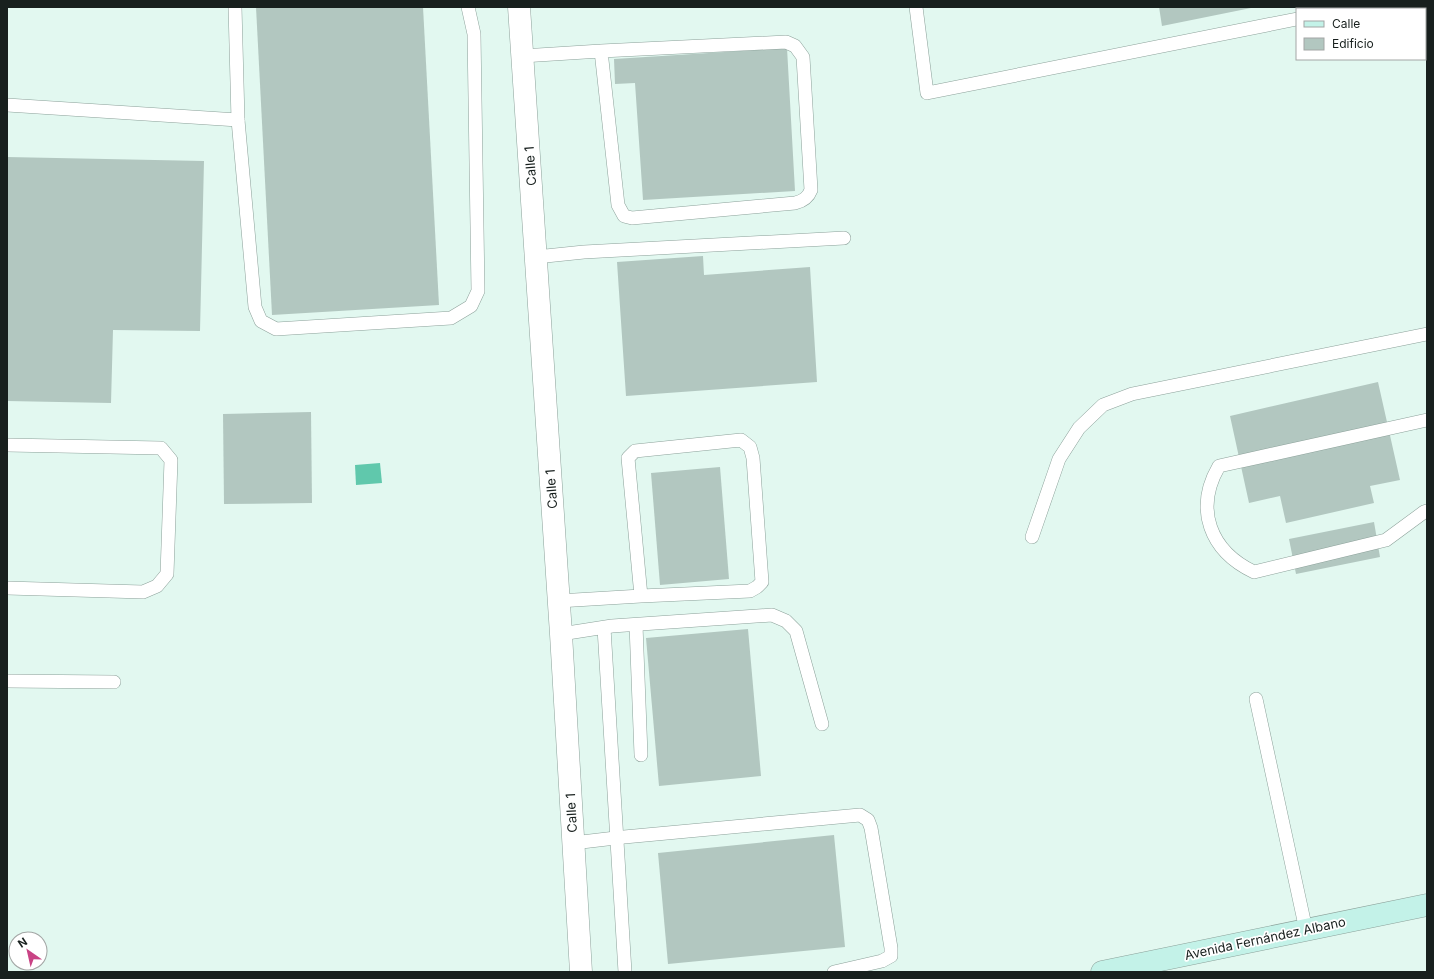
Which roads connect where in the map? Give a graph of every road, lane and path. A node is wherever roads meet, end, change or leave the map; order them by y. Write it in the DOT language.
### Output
graph roads {
  1 [pos="235,7"];
  2 [pos="468,7"];
  3 [pos="519,7"];
  4 [pos="916,7"];
  5 [pos="1296,19"];
  6 [pos="600,51"];
  7 [pos="522,56"];
  8 [pos="7,105"];
  9 [pos="238,120"];
  10 [pos="844,238"];
  11 [pos="536,257"];
  12 [pos="1427,334"];
  13 [pos="1427,420"];
  14 [pos="7,445"];
  15 [pos="1427,511"];
  16 [pos="1032,537"];
  17 [pos="7,588"];
  18 [pos="640,596"];
  19 [pos="558,601"];
  20 [pos="636,625"];
  21 [pos="604,628"];
  22 [pos="560,634"];
  23 [pos="7,681"];
  24 [pos="114,682"];
  25 [pos="1256,699"];
  26 [pos="822,724"];
  27 [pos="641,755"];
  28 [pos="616,838"];
  29 [pos="573,843"];
  30 [pos="1427,905"];
  31 [pos="1306,930"];
  32 [pos="581,972"];
  33 [pos="625,972"];
  34 [pos="834,972"];
  35 [pos="1102,972"];
  1 -- 9 [label="lane"];
  2 -- 9 [label="lane"];
  3 -- 7 [label="street, Calle 1"];
  4 -- 5 [label="lane"];
  6 -- 6 [label="lane"];
  6 -- 7 [label="lane"];
  7 -- 11 [label="street, Calle 1"];
  8 -- 9 [label="lane"];
  10 -- 11 [label="lane"];
  11 -- 19 [label="street, Calle 1"];
  12 -- 16 [label="lane"];
  13 -- 15 [label="lane"];
  14 -- 17 [label="lane"];
  18 -- 18 [label="lane"];
  18 -- 19 [label="lane"];
  19 -- 22 [label="street, Calle 1"];
  20 -- 21 [label="lane"];
  20 -- 26 [label="lane"];
  20 -- 27 [label="lane"];
  21 -- 22 [label="lane"];
  21 -- 28 [label="lane"];
  22 -- 29 [label="street, Calle 1"];
  23 -- 24 [label="lane"];
  25 -- 31 [label="lane"];
  28 -- 29 [label="lane"];
  28 -- 33 [label="lane"];
  28 -- 34 [label="lane"];
  29 -- 32 [label="street, Calle 1"];
  30 -- 31 [label="street, Avenida Fernández Albano"];
  31 -- 35 [label="street, Avenida Fernández Albano"];
}
